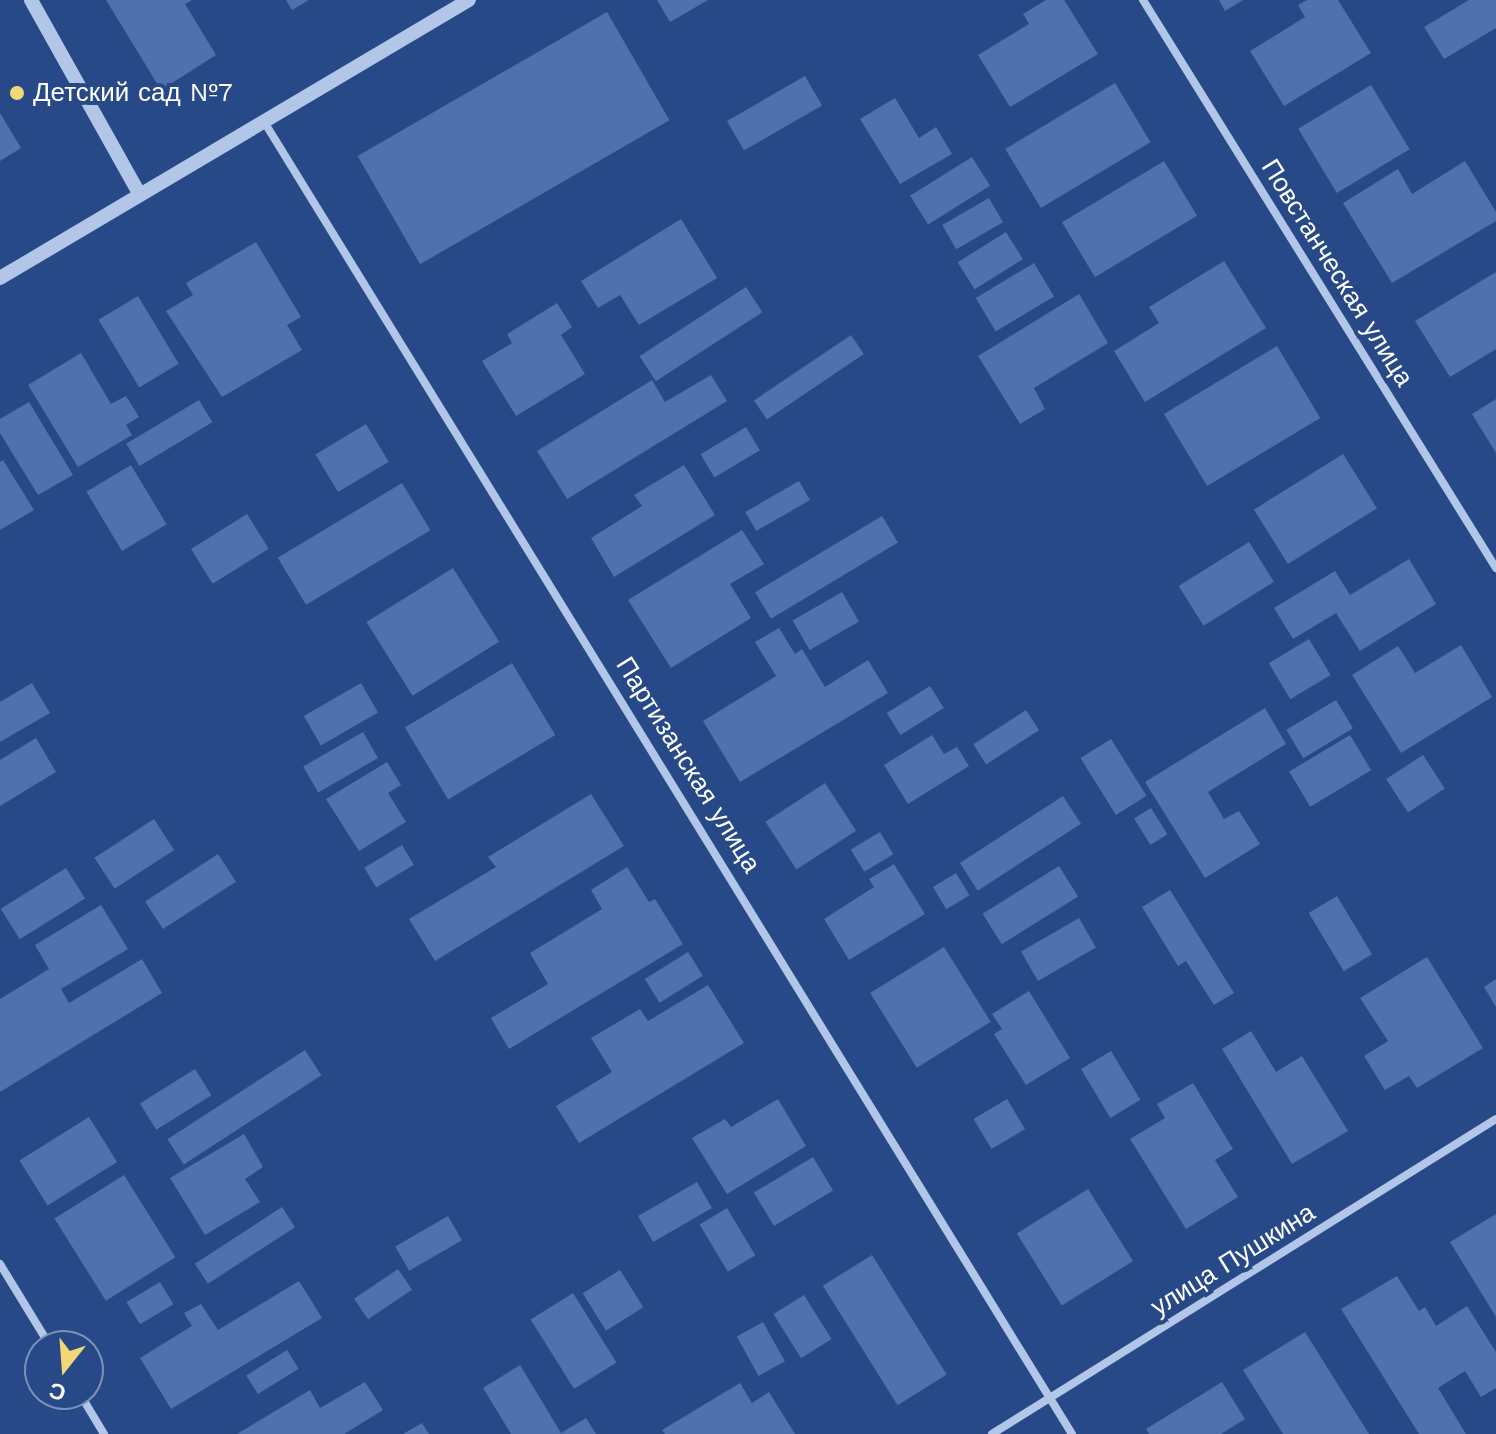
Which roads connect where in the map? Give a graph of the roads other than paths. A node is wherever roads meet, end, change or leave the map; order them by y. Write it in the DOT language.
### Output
graph roads {
  1 [pos="31,0"];
  2 [pos="469,0"];
  3 [pos="1143,0"];
  4 [pos="263,120"];
  5 [pos="139,193"];
  6 [pos="0,278"];
  7 [pos="1496,568"];
  8 [pos="1496,1119"];
  9 [pos="0,1264"];
  10 [pos="40,1330"];
  11 [pos="1050,1398"];
  12 [pos="90,1410"];
  13 [pos="104,1434"];
  14 [pos="992,1434"];
  15 [pos="1072,1434"];
  1 -- 5 [label="street"];
  2 -- 4 [label="street"];
  3 -- 7 [label="street, Повстанческая улица"];
  4 -- 5 [label="street"];
  4 -- 11 [label="street, Партизанская улица"];
  5 -- 6 [label="street"];
  8 -- 11 [label="street, улица Пушкина"];
  9 -- 10 [label="street"];
  11 -- 14 [label="street, улица Пушкина"];
  11 -- 15 [label="street, Партизанская улица"];
  12 -- 13 [label="street"];
}
